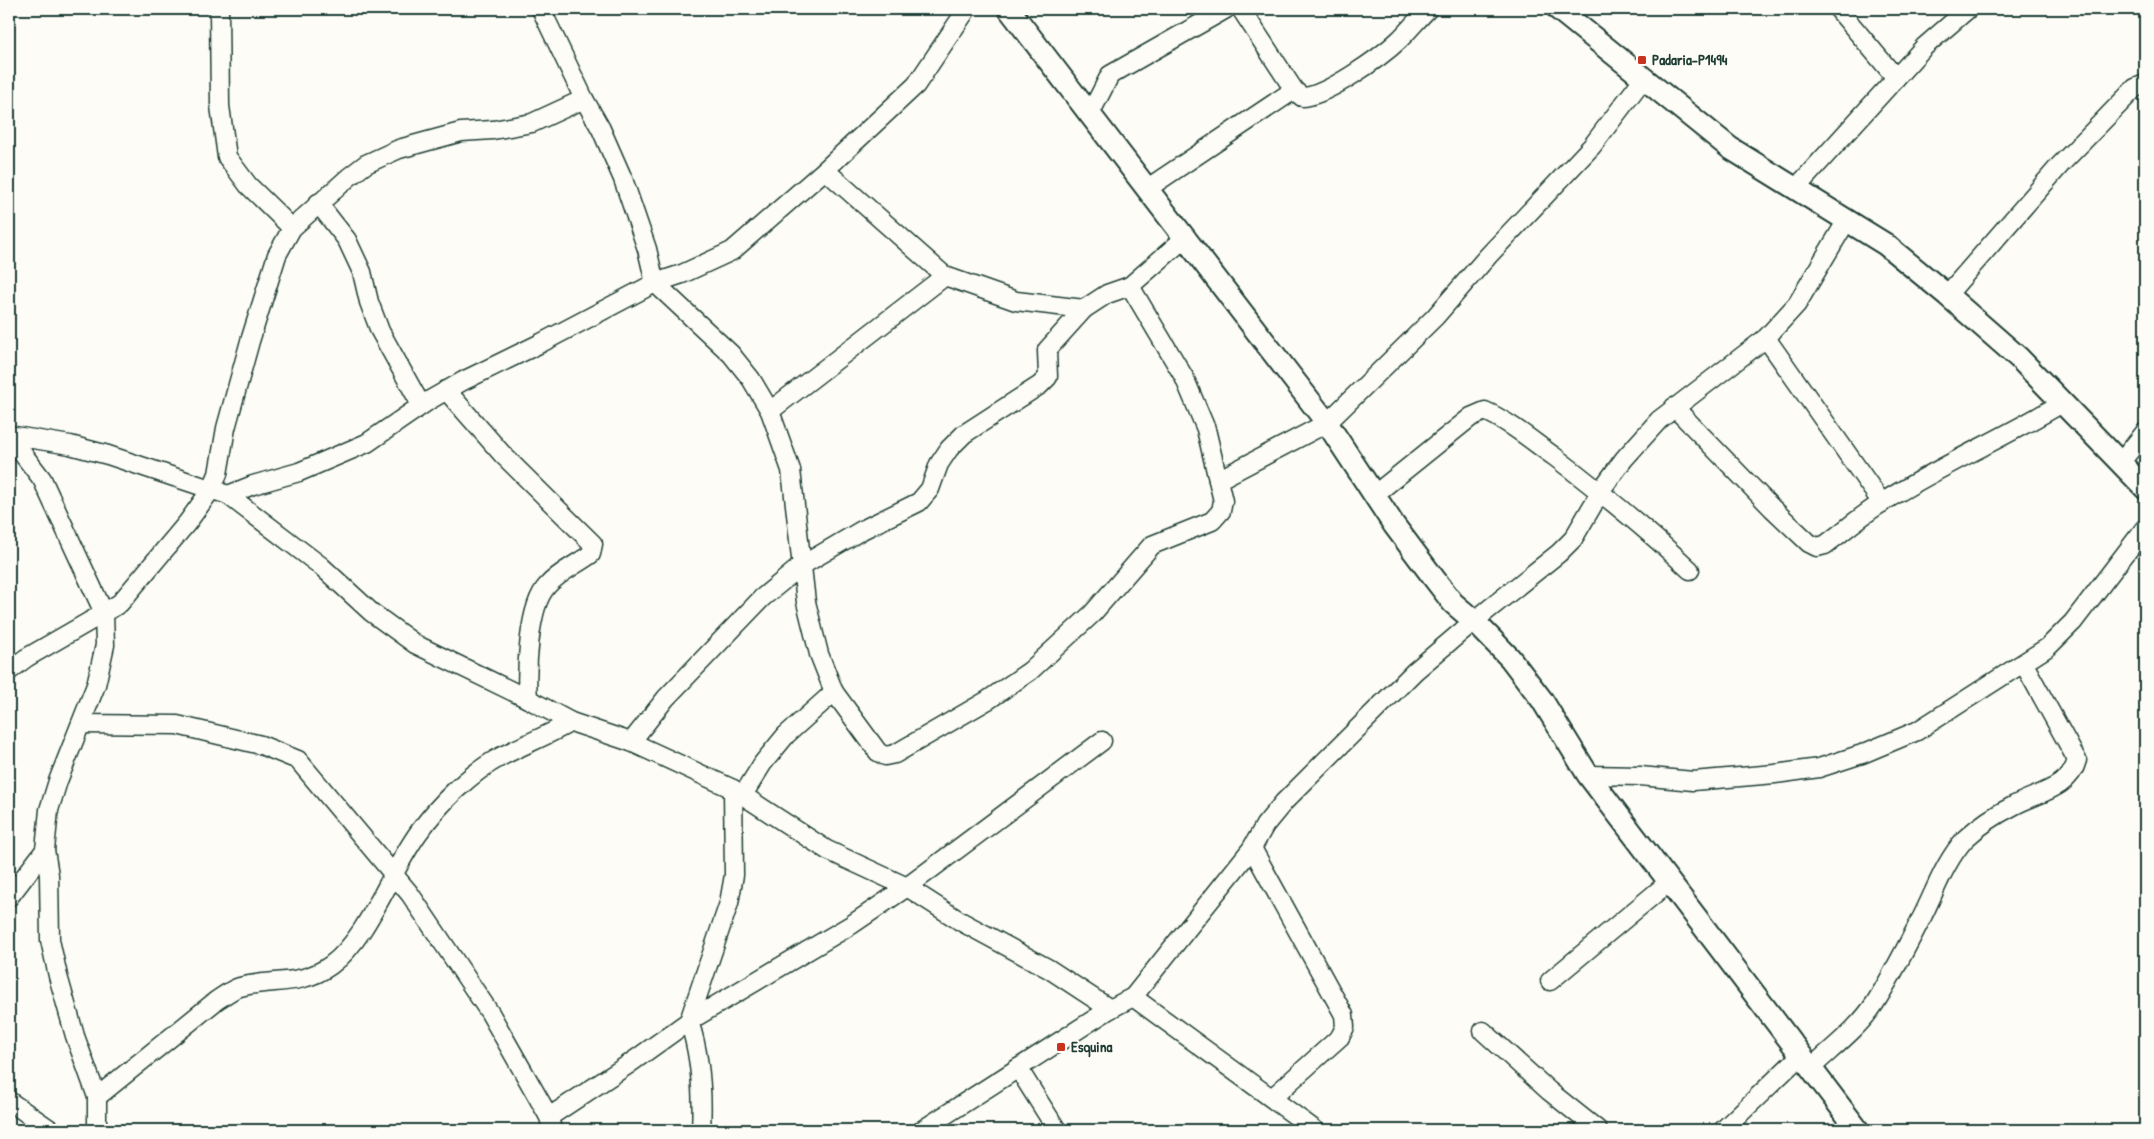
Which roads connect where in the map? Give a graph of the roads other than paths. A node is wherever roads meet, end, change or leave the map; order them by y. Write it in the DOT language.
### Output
graph roads {
  1 [pos="219,9"];
  2 [pos="541,9"];
  3 [pos="967,9"];
  4 [pos="1009,9"];
  5 [pos="1226,9"];
  6 [pos="1241,9"];
  7 [pos="1428,9"];
  8 [pos="1560,9"];
  9 [pos="1838,9"];
  10 [pos="1968,9"];
  11 [pos="1896,78"];
  12 [pos="1643,79"];
  13 [pos="2145,84"];
  14 [pos="1294,90"];
  15 [pos="584,99"];
  16 [pos="1090,114"];
  17 [pos="825,170"];
  18 [pos="1148,188"];
  19 [pos="1797,188"];
  20 [pos="318,203"];
  21 [pos="1846,220"];
  22 [pos="292,228"];
  23 [pos="1186,237"];
  24 [pos="945,276"];
  25 [pos="655,283"];
  26 [pos="1130,286"];
  27 [pos="1948,295"];
  28 [pos="1084,309"];
  29 [pos="1766,338"];
  30 [pos="446,390"];
  31 [pos="2062,403"];
  32 [pos="421,405"];
  33 [pos="1674,407"];
  34 [pos="770,411"];
  35 [pos="1327,423"];
  36 [pos="2145,432"];
  37 [pos="9,436"];
  38 [pos="2122,462"];
  39 [pos="1218,480"];
  40 [pos="2145,488"];
  41 [pos="211,490"];
  42 [pos="1602,493"];
  43 [pos="228,495"];
  44 [pos="1374,495"];
  45 [pos="1882,503"];
  46 [pos="2145,528"];
  47 [pos="801,566"];
  48 [pos="1690,570"];
  49 [pos="104,613"];
  50 [pos="1474,620"];
  51 [pos="2024,664"];
  52 [pos="9,671"];
  53 [pos="834,692"];
  54 [pos="528,699"];
  55 [pos="571,722"];
  56 [pos="81,724"];
  57 [pos="1102,741"];
  58 [pos="631,742"];
  59 [pos="1588,775"];
  60 [pos="738,792"];
  61 [pos="1252,848"];
  62 [pos="45,850"];
  63 [pos="393,872"];
  64 [pos="1669,882"];
  65 [pos="907,887"];
  66 [pos="9,897"];
  67 [pos="1550,981"];
  68 [pos="1134,997"];
  69 [pos="1110,1009"];
  70 [pos="689,1021"];
  71 [pos="1483,1031"];
  72 [pos="1806,1061"];
  73 [pos="1018,1068"];
  74 [pos="97,1097"];
  75 [pos="1272,1098"];
  76 [pos="9,1101"];
  77 [pos="550,1123"];
  78 [pos="51,1130"];
  79 [pos="97,1130"];
  80 [pos="701,1130"];
  81 [pos="922,1130"];
  82 [pos="1057,1130"];
  83 [pos="1315,1130"];
  84 [pos="1598,1130"];
  85 [pos="1723,1130"];
  86 [pos="1858,1130"];
  1 -- 22 [label="street"];
  2 -- 15 [label="street"];
  3 -- 17 [label="street"];
  4 -- 16 [label="street"];
  5 -- 16 [label="street"];
  6 -- 14 [label="street"];
  7 -- 14 [label="street"];
  8 -- 12 [label="street"];
  9 -- 11 [label="street"];
  10 -- 11 [label="street"];
  11 -- 19 [label="street"];
  12 -- 19 [label="street"];
  12 -- 35 [label="street"];
  13 -- 27 [label="street"];
  14 -- 18 [label="street"];
  15 -- 20 [label="street"];
  15 -- 25 [label="street"];
  16 -- 18 [label="street"];
  17 -- 24 [label="street"];
  17 -- 25 [label="street"];
  18 -- 23 [label="street"];
  19 -- 21 [label="street"];
  20 -- 22 [label="street"];
  20 -- 32 [label="street"];
  21 -- 27 [label="street"];
  21 -- 29 [label="street"];
  22 -- 41 [label="street"];
  23 -- 26 [label="street"];
  23 -- 35 [label="street"];
  24 -- 28 [label="street"];
  24 -- 34 [label="street"];
  25 -- 30 [label="street"];
  25 -- 34 [label="street"];
  26 -- 28 [label="street"];
  26 -- 39 [label="street"];
  27 -- 31 [label="street"];
  28 -- 47 [label="street"];
  29 -- 33 [label="street"];
  29 -- 45 [label="street"];
  30 -- 32 [label="street"];
  30 -- 54 [label="street"];
  31 -- 38 [label="street"];
  31 -- 45 [label="street"];
  32 -- 43 [label="street"];
  33 -- 42 [label="street"];
  33 -- 45 [label="street"];
  34 -- 47 [label="street"];
  35 -- 39 [label="street"];
  35 -- 44 [label="street"];
  36 -- 38 [label="street"];
  37 -- 41 [label="street"];
  37 -- 49 [label="street"];
  38 -- 40 [label="street"];
  39 -- 53 [label="street"];
  41 -- 43 [label="street"];
  41 -- 49 [label="street"];
  42 -- 44 [label="street"];
  42 -- 48 [label="street"];
  42 -- 50 [label="street"];
  43 -- 54 [label="street"];
  44 -- 50 [label="street"];
  46 -- 51 [label="street"];
  47 -- 53 [label="street"];
  47 -- 58 [label="street"];
  49 -- 52 [label="street"];
  49 -- 56 [label="street"];
  50 -- 59 [label="street"];
  50 -- 61 [label="street"];
  51 -- 59 [label="street"];
  51 -- 72 [label="street"];
  53 -- 60 [label="street"];
  54 -- 55 [label="street"];
  55 -- 58 [label="street"];
  55 -- 63 [label="street"];
  56 -- 62 [label="street"];
  56 -- 63 [label="street"];
  57 -- 65 [label="street"];
  58 -- 60 [label="street"];
  59 -- 64 [label="street"];
  60 -- 65 [label="street"];
  60 -- 70 [label="street"];
  61 -- 68 [label="street"];
  61 -- 75 [label="street"];
  62 -- 66 [label="street"];
  62 -- 74 [label="street"];
  63 -- 74 [label="street"];
  63 -- 77 [label="street"];
  64 -- 67 [label="street"];
  64 -- 72 [label="street"];
  65 -- 69 [label="street"];
  65 -- 70 [label="street"];
  68 -- 69 [label="street"];
  68 -- 75 [label="street"];
  69 -- 73 [label="street"];
  70 -- 77 [label="street"];
  70 -- 80 [label="street"];
  71 -- 84 [label="street"];
  72 -- 85 [label="street"];
  72 -- 86 [label="street"];
  73 -- 81 [label="street"];
  73 -- 82 [label="street"];
  74 -- 79 [label="street"];
  75 -- 83 [label="street"];
  76 -- 78 [label="street"];
}
